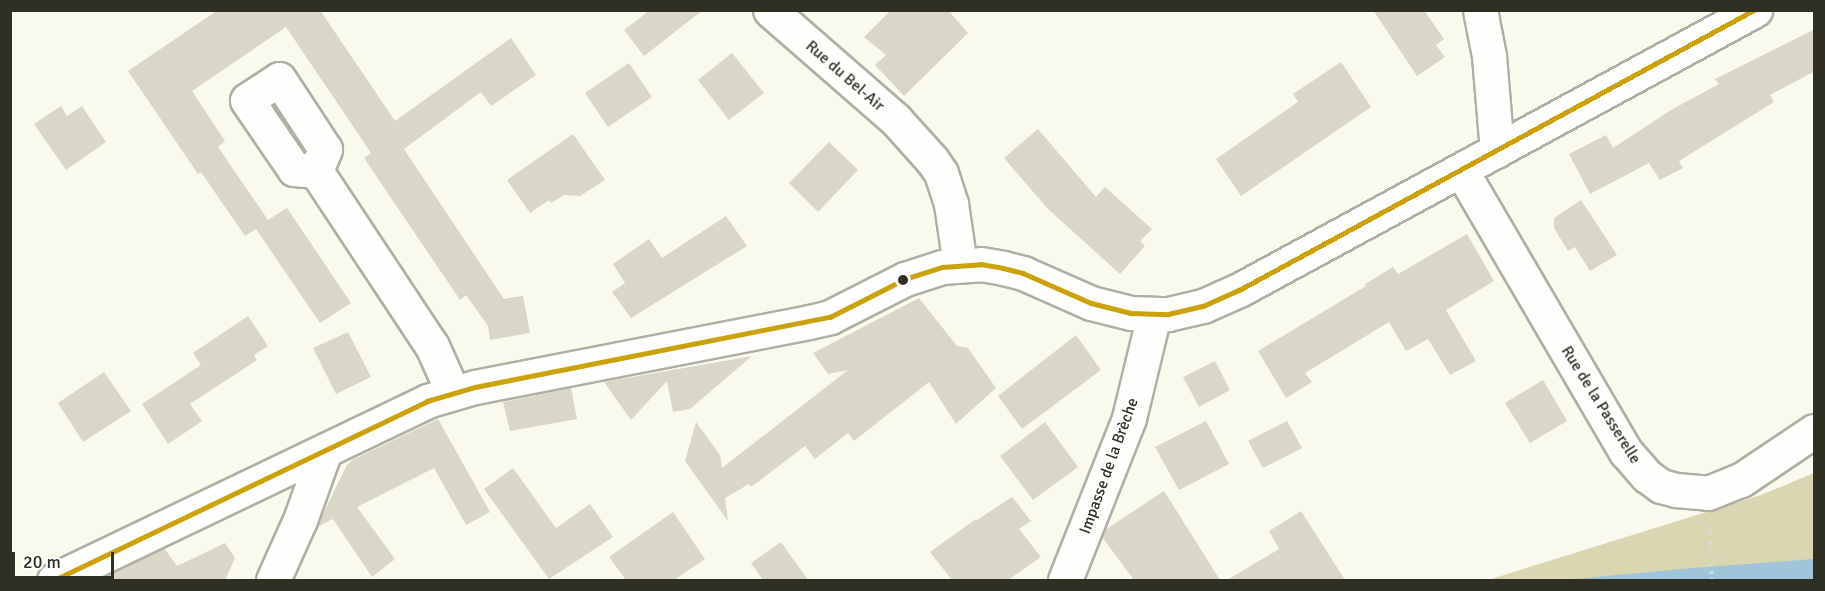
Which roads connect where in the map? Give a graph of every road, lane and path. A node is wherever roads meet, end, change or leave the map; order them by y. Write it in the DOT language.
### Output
graph roads {
  1 [pos="770,10"];
  2 [pos="1480,10"];
  3 [pos="1755,10"];
  4 [pos="1497,151"];
  5 [pos="1461,170"];
  6 [pos="316,171"];
  7 [pos="960,265"];
  8 [pos="1154,315"];
  9 [pos="453,393"];
  10 [pos="1815,431"];
  11 [pos="325,450"];
  12 [pos="1710,567"];
  13 [pos="54,580"];
  14 [pos="273,580"];
  15 [pos="1065,580"];
  16 [pos="1712,580"];
  1 -- 7 [label="street, Rue du Bel-Air"];
  2 -- 4 [label="street"];
  3 -- 4 [label="street"];
  4 -- 5 [label="street"];
  5 -- 8 [label="street"];
  5 -- 10 [label="street, Rue de la Passerelle"];
  6 -- 9 [label="street"];
  7 -- 8 [label="street"];
  7 -- 9 [label="street"];
  8 -- 15 [label="street, Impasse de la Brèche"];
  9 -- 11 [label="street"];
  11 -- 13 [label="street"];
  11 -- 14 [label="street"];
  12 -- 16 [label="path"];
}
